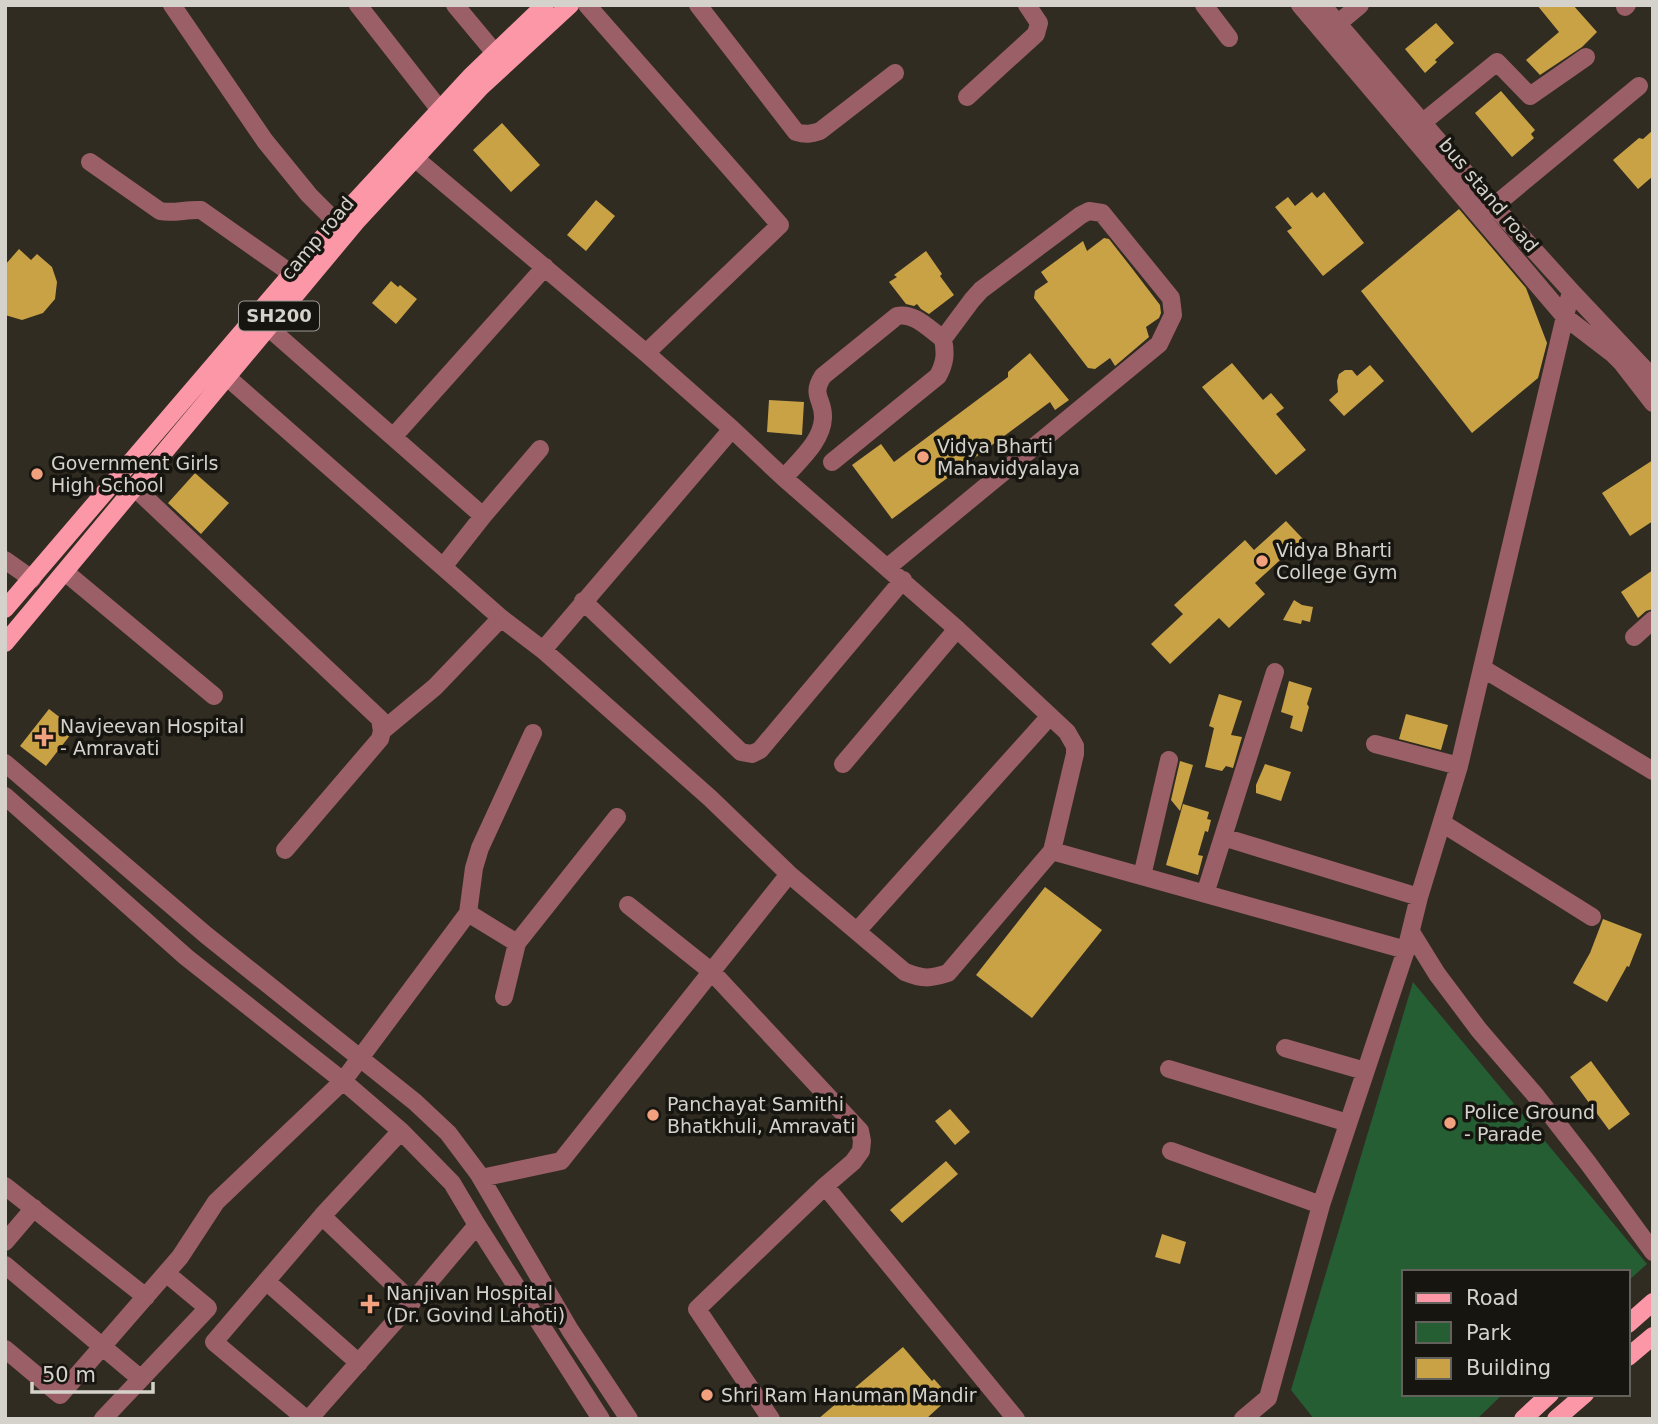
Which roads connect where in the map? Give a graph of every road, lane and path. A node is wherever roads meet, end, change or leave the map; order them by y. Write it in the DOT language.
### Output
graph roads {
  1 [pos="172,5"];
  2 [pos="358,5"];
  3 [pos="455,5"];
  4 [pos="545,5"];
  5 [pos="570,5"];
  6 [pos="587,5"];
  7 [pos="698,5"];
  8 [pos="1027,5"];
  9 [pos="1203,5"];
  10 [pos="1300,5"];
  11 [pos="1322,5"];
  12 [pos="1360,5"];
  13 [pos="1331,29"];
  14 [pos="1229,38"];
  15 [pos="495,53"];
  16 [pos="1586,58"];
  17 [pos="895,73"];
  18 [pos="1639,86"];
  19 [pos="967,97"];
  20 [pos="440,110"];
  21 [pos="1422,123"];
  22 [pos="409,153"];
  23 [pos="90,162"];
  24 [pos="1494,206"];
  25 [pos="336,222"];
  26 [pos="545,267"];
  27 [pos="292,275"];
  28 [pos="1571,291"];
  29 [pos="1565,317"];
  30 [pos="268,328"];
  31 [pos="943,339"];
  32 [pos="646,352"];
  33 [pos="228,377"];
  34 [pos="1653,378"];
  35 [pos="1653,403"];
  36 [pos="732,429"];
  37 [pos="393,437"];
  38 [pos="540,449"];
  39 [pos="832,462"];
  40 [pos="784,478"];
  41 [pos="135,488"];
  42 [pos="483,516"];
  43 [pos="5,560"];
  44 [pos="443,566"];
  45 [pos="888,567"];
  46 [pos="65,572"];
  47 [pos="32,579"];
  48 [pos="903,580"];
  49 [pos="583,601"];
  50 [pos="5,609"];
  51 [pos="501,618"];
  52 [pos="1653,620"];
  53 [pos="957,628"];
  54 [pos="1634,637"];
  55 [pos="5,643"];
  56 [pos="543,650"];
  57 [pos="1482,668"];
  58 [pos="1275,672"];
  59 [pos="214,695"];
  60 [pos="1050,716"];
  61 [pos="383,731"];
  62 [pos="533,733"];
  63 [pos="1375,744"];
  64 [pos="1169,760"];
  65 [pos="5,763"];
  66 [pos="843,764"];
  67 [pos="1459,766"];
  68 [pos="1653,771"];
  69 [pos="5,796"];
  70 [pos="617,817"];
  71 [pos="1442,823"];
  72 [pos="1223,837"];
  73 [pos="285,850"];
  74 [pos="1052,851"];
  75 [pos="789,874"];
  76 [pos="1142,876"];
  77 [pos="1205,894"];
  78 [pos="1419,897"];
  79 [pos="628,905"];
  80 [pos="468,913"];
  81 [pos="1592,917"];
  82 [pos="857,931"];
  83 [pos="1409,941"];
  84 [pos="517,943"];
  85 [pos="712,972"];
  86 [pos="504,998"];
  87 [pos="1285,1048"];
  88 [pos="361,1057"];
  89 [pos="1169,1069"];
  90 [pos="1365,1071"];
  91 [pos="343,1081"];
  92 [pos="1348,1124"];
  93 [pos="401,1131"];
  94 [pos="1171,1152"];
  95 [pos="481,1178"];
  96 [pos="5,1186"];
  97 [pos="825,1186"];
  98 [pos="1321,1205"];
  99 [pos="34,1208"];
  100 [pos="322,1216"];
  101 [pos="477,1226"];
  102 [pos="5,1242"];
  103 [pos="1653,1252"];
  104 [pos="5,1265"];
  105 [pos="166,1273"];
  106 [pos="266,1280"];
  107 [pos="146,1297"];
  108 [pos="412,1302"];
  109 [pos="1652,1304"];
  110 [pos="1630,1322"];
  111 [pos="1653,1336"];
  112 [pos="103,1346"];
  113 [pos="5,1349"];
  114 [pos="1630,1355"];
  115 [pos="359,1363"];
  116 [pos="141,1379"];
  117 [pos="1548,1396"];
  118 [pos="1583,1396"];
  119 [pos="103,1419"];
  120 [pos="308,1419"];
  121 [pos="601,1419"];
  122 [pos="629,1419"];
  123 [pos="771,1419"];
  124 [pos="1016,1419"];
  125 [pos="1243,1419"];
  126 [pos="1523,1419"];
  127 [pos="1556,1419"];
  1 -- 25 [label="street"];
  2 -- 20 [label="street"];
  3 -- 15 [label="street"];
  4 -- 15 [label="main road, camp road / SH200"];
  5 -- 22 [label="main road, camp road / SH200"];
  6 -- 32 [label="street"];
  7 -- 17 [label="street"];
  8 -- 19 [label="street"];
  9 -- 14 [label="street"];
  10 -- 13 [label="street, bus stand road"];
  11 -- 13 [label="street, bus stand road"];
  12 -- 13 [label="street"];
  13 -- 21 [label="street, bus stand road"];
  13 -- 29 [label="street, bus stand road"];
  15 -- 20 [label="main road, camp road / SH200"];
  16 -- 21 [label="street"];
  18 -- 24 [label="street"];
  20 -- 22 [label="main road, camp road / SH200"];
  21 -- 24 [label="street, bus stand road"];
  22 -- 25 [label="main road, camp road / SH200"];
  22 -- 26 [label="street"];
  22 -- 30 [label="main road, camp road / SH200"];
  23 -- 27 [label="street"];
  24 -- 28 [label="street, bus stand road"];
  25 -- 27 [label="main road, camp road / SH200"];
  26 -- 32 [label="street"];
  26 -- 37 [label="street"];
  27 -- 47 [label="main road, camp road / SH200"];
  28 -- 29 [label="street"];
  28 -- 34 [label="street, bus stand road"];
  29 -- 35 [label="street, bus stand road"];
  29 -- 57 [label="street"];
  30 -- 33 [label="main road, camp road / SH200"];
  30 -- 37 [label="street"];
  31 -- 39 [label="street"];
  31 -- 40 [label="street"];
  31 -- 45 [label="street"];
  32 -- 36 [label="street"];
  33 -- 41 [label="main road, camp road / SH200"];
  33 -- 44 [label="street"];
  36 -- 40 [label="street"];
  36 -- 49 [label="street"];
  37 -- 42 [label="street"];
  38 -- 42 [label="street"];
  40 -- 45 [label="street"];
  41 -- 46 [label="main road, camp road / SH200"];
  41 -- 61 [label="street"];
  42 -- 44 [label="street"];
  43 -- 47 [label="street"];
  44 -- 51 [label="street"];
  45 -- 48 [label="street"];
  46 -- 55 [label="main road, camp road / SH200"];
  46 -- 59 [label="street"];
  47 -- 50 [label="main road, camp road / SH200"];
  48 -- 49 [label="street"];
  48 -- 53 [label="street"];
  49 -- 56 [label="street"];
  51 -- 56 [label="street"];
  51 -- 61 [label="street"];
  52 -- 54 [label="street"];
  53 -- 60 [label="street"];
  53 -- 66 [label="street"];
  56 -- 75 [label="street"];
  57 -- 67 [label="street"];
  57 -- 68 [label="street"];
  58 -- 72 [label="street"];
  60 -- 74 [label="street"];
  60 -- 82 [label="street"];
  61 -- 73 [label="street"];
  62 -- 80 [label="street"];
  63 -- 67 [label="street"];
  64 -- 76 [label="street"];
  65 -- 88 [label="street"];
  67 -- 71 [label="street"];
  69 -- 91 [label="street"];
  70 -- 84 [label="street"];
  71 -- 78 [label="street"];
  71 -- 81 [label="street"];
  72 -- 77 [label="street"];
  72 -- 78 [label="street"];
  74 -- 76 [label="street"];
  74 -- 82 [label="street"];
  75 -- 82 [label="street"];
  75 -- 85 [label="street"];
  76 -- 77 [label="street"];
  77 -- 83 [label="street"];
  78 -- 83 [label="street"];
  79 -- 85 [label="street"];
  80 -- 84 [label="street"];
  80 -- 88 [label="street"];
  83 -- 90 [label="street"];
  83 -- 103 [label="street"];
  84 -- 86 [label="street"];
  85 -- 95 [label="street"];
  85 -- 97 [label="street"];
  87 -- 90 [label="street"];
  88 -- 91 [label="street"];
  88 -- 95 [label="street"];
  89 -- 92 [label="street"];
  90 -- 92 [label="street"];
  91 -- 93 [label="street"];
  91 -- 105 [label="street"];
  92 -- 98 [label="street"];
  93 -- 100 [label="street"];
  93 -- 101 [label="street"];
  94 -- 98 [label="street"];
  95 -- 122 [label="street"];
  96 -- 99 [label="street"];
  97 -- 123 [label="street"];
  97 -- 124 [label="street"];
  98 -- 125 [label="street"];
  99 -- 102 [label="street"];
  99 -- 107 [label="street"];
  100 -- 106 [label="street"];
  100 -- 108 [label="street"];
  101 -- 108 [label="street"];
  101 -- 121 [label="street"];
  104 -- 112 [label="street"];
  105 -- 107 [label="street"];
  105 -- 116 [label="street"];
  106 -- 115 [label="street"];
  106 -- 120 [label="street"];
  107 -- 112 [label="street"];
  108 -- 115 [label="street"];
  109 -- 110 [label="main road"];
  111 -- 114 [label="main road"];
  112 -- 113 [label="street"];
  112 -- 116 [label="street"];
  115 -- 120 [label="street"];
  116 -- 119 [label="street"];
  117 -- 126 [label="main road"];
  118 -- 127 [label="main road"];
}
